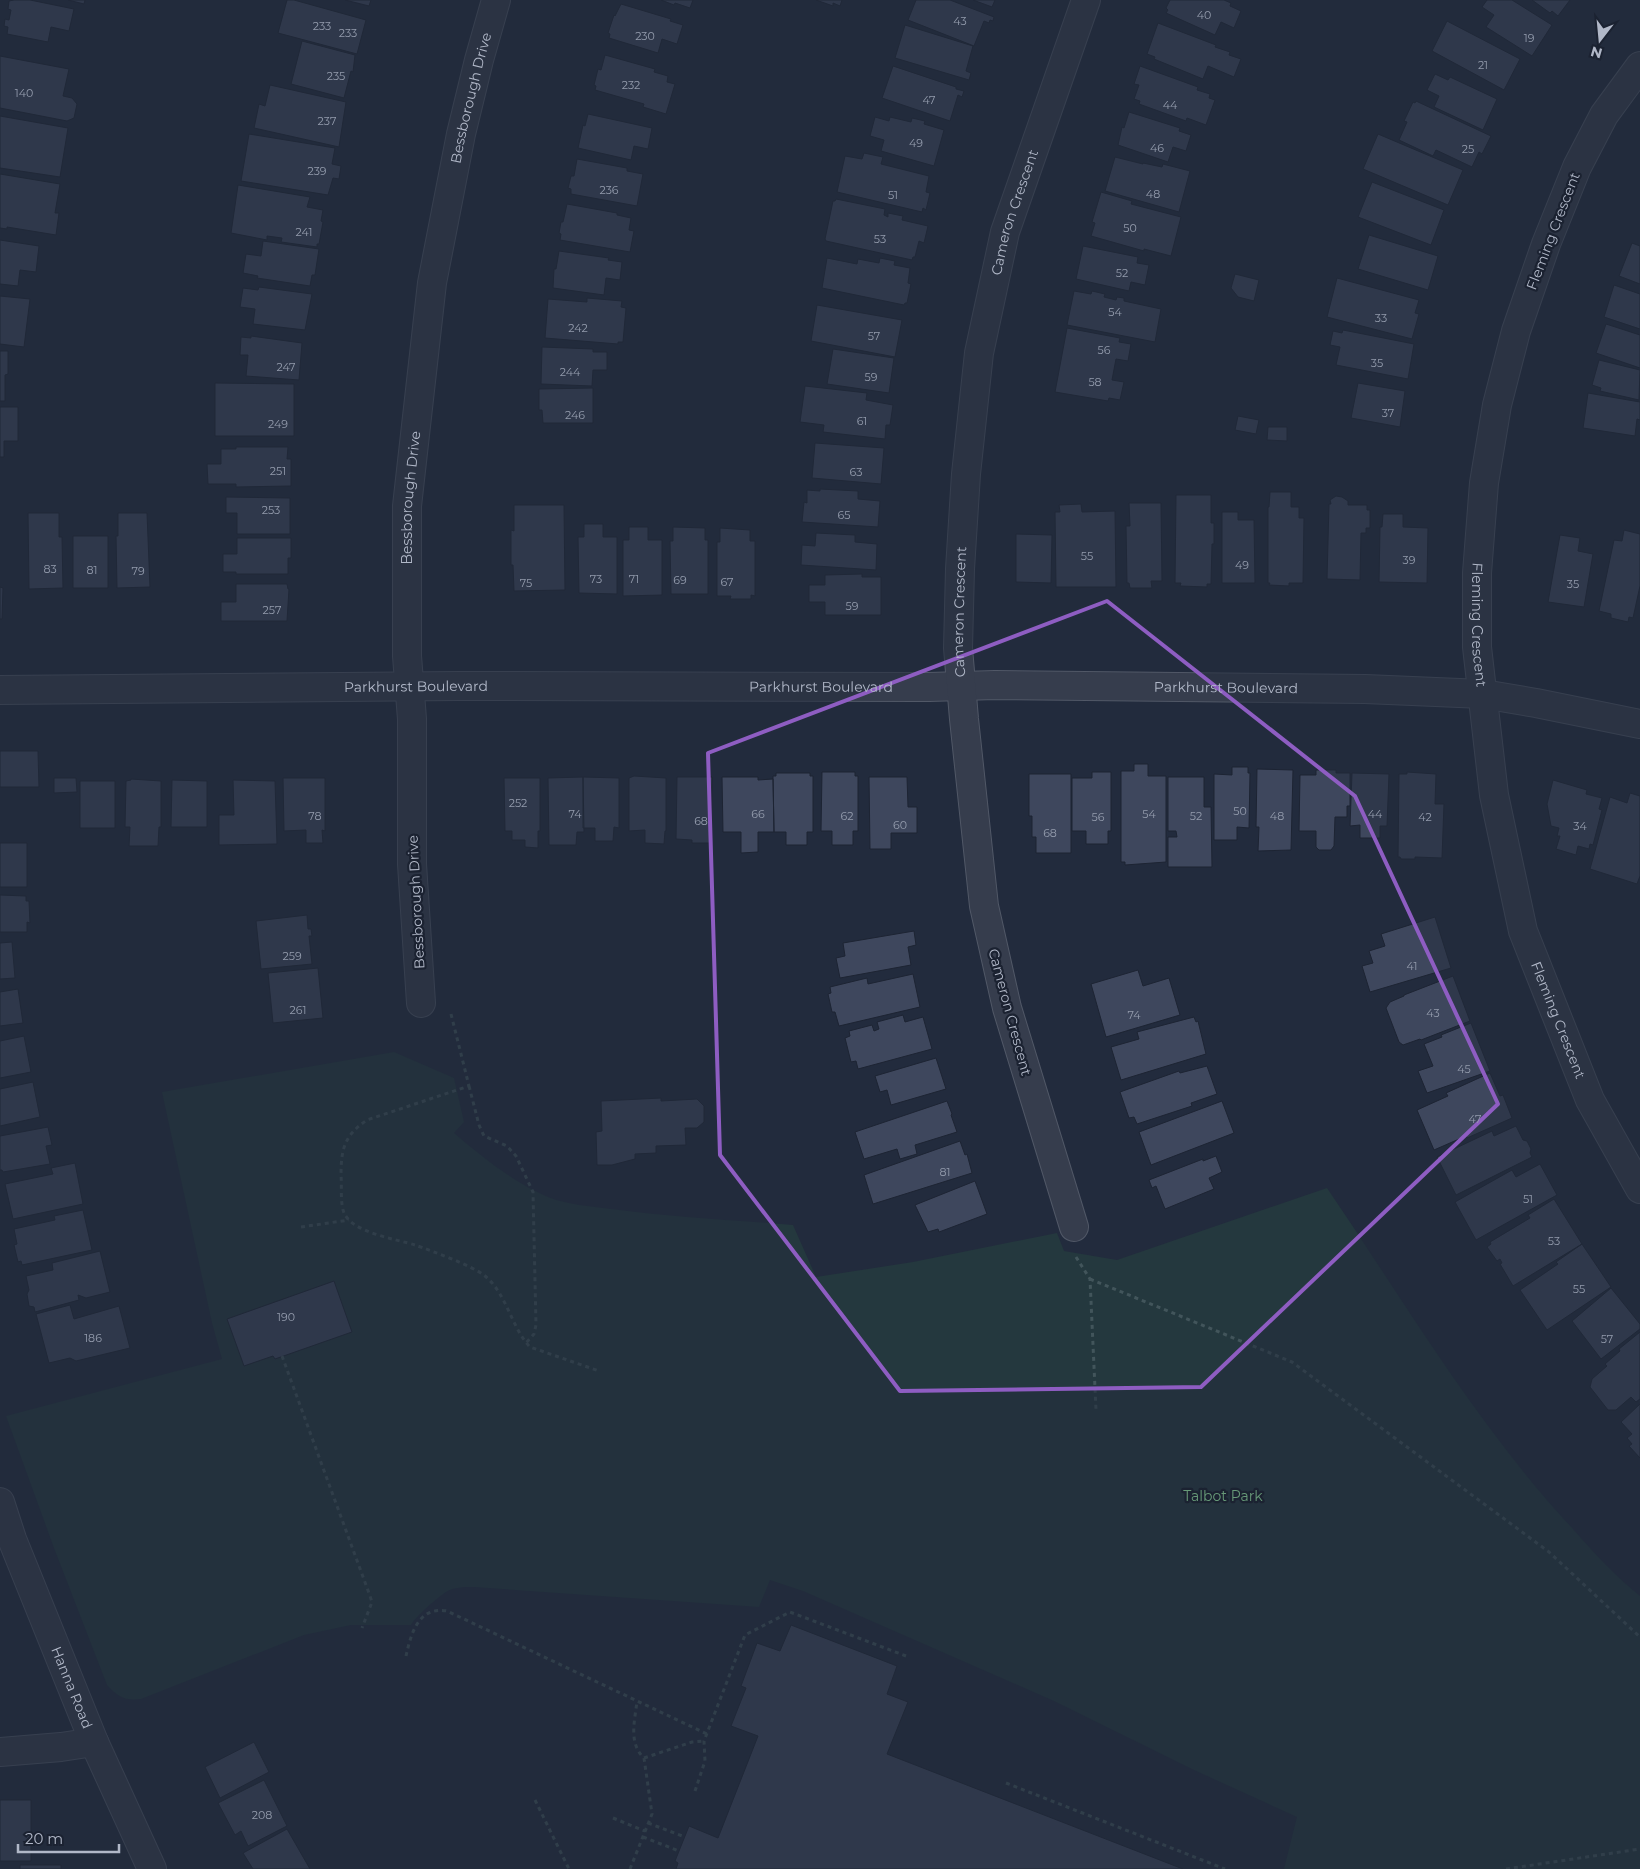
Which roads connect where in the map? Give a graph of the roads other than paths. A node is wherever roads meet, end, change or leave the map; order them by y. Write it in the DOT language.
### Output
graph roads {
  1 [pos="496,0"];
  2 [pos="1086,0"];
  3 [pos="1640,66"];
  4 [pos="961,686"];
  5 [pos="409,687"];
  6 [pos="0,690"];
  7 [pos="1483,694"];
  8 [pos="1640,724"];
  9 [pos="421,1003"];
  10 [pos="1640,1189"];
  11 [pos="1074,1227"];
  12 [pos="0,1502"];
  13 [pos="94,1742"];
  14 [pos="0,1752"];
  15 [pos="152,1869"];
  1 -- 5 [label="street, Bessborough Drive"];
  2 -- 4 [label="street, Cameron Crescent"];
  3 -- 7 [label="street, Fleming Crescent"];
  4 -- 5 [label="street, Parkhurst Boulevard"];
  4 -- 7 [label="street, Parkhurst Boulevard"];
  4 -- 11 [label="street, Cameron Crescent"];
  5 -- 6 [label="street, Parkhurst Boulevard"];
  5 -- 9 [label="street, Bessborough Drive"];
  7 -- 8 [label="street, Parkhurst Boulevard"];
  7 -- 10 [label="street, Fleming Crescent"];
  12 -- 13 [label="street, Hanna Road"];
  13 -- 14 [label="street"];
  13 -- 15 [label="street, Hanna Road"];
}
